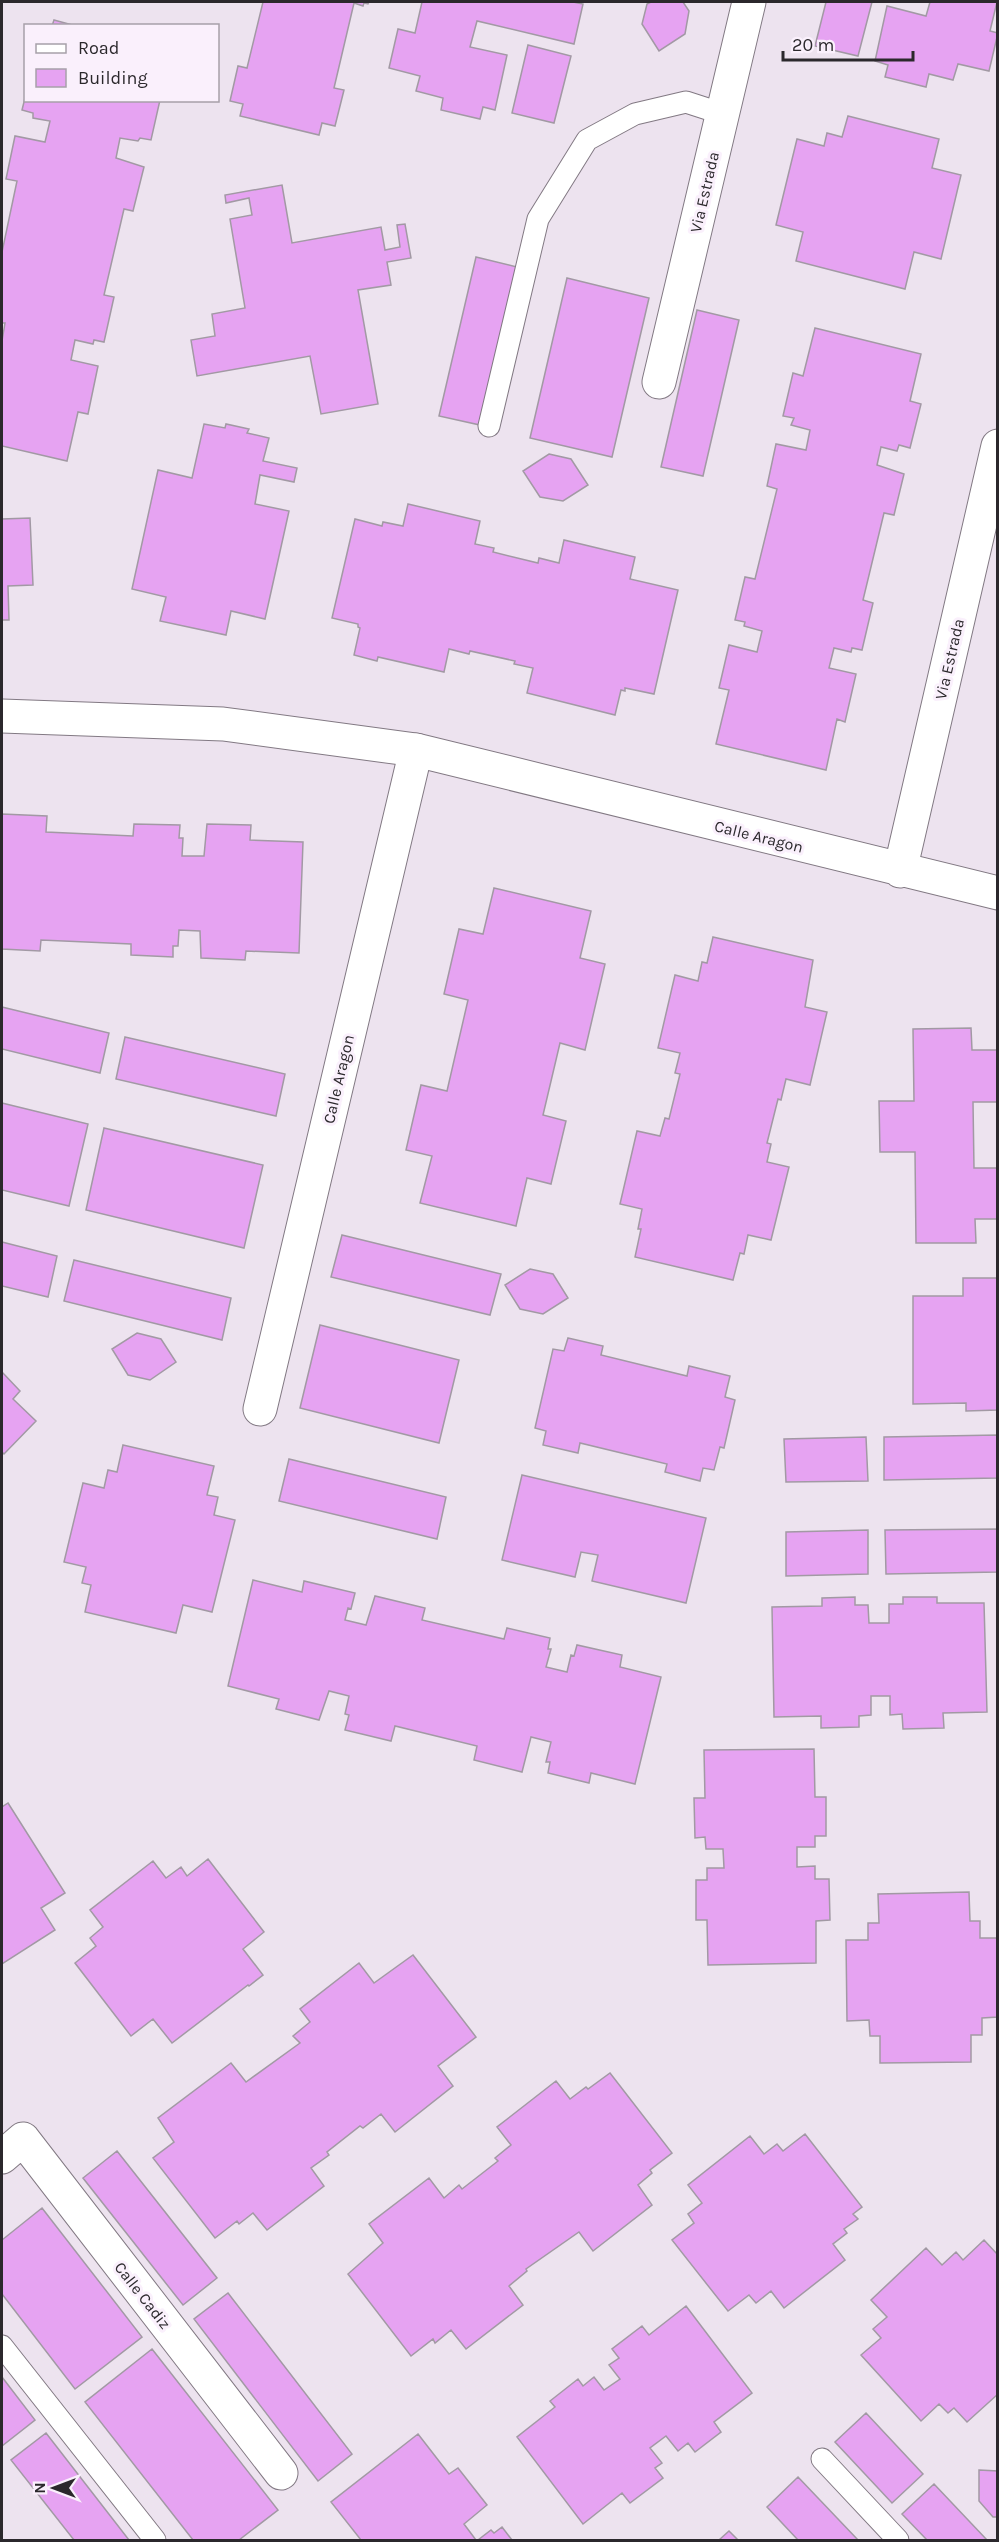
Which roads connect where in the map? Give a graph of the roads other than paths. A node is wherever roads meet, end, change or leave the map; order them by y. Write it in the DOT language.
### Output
graph roads {
  1 [pos="749,2"];
  2 [pos="723,114"];
  3 [pos="659,382"];
  4 [pos="489,426"];
  5 [pos="998,446"];
  6 [pos="2,716"];
  7 [pos="416,750"];
  8 [pos="900,871"];
  9 [pos="998,893"];
  10 [pos="260,1409"];
  11 [pos="2,2157"];
  12 [pos="2,2346"];
  13 [pos="822,2459"];
  14 [pos="281,2473"];
  15 [pos="155,2541"];
  16 [pos="898,2541"];
  1 -- 2 [label="street, Via Estrada"];
  2 -- 3 [label="street, Via Estrada"];
  2 -- 4 [label="lane"];
  5 -- 8 [label="street, Via Estrada"];
  6 -- 7 [label="street, Calle Aragon"];
  7 -- 8 [label="street, Calle Aragon"];
  7 -- 10 [label="street, Calle Aragon"];
  8 -- 9 [label="street, Calle Aragon"];
  11 -- 14 [label="street, Calle Cadiz"];
  12 -- 15 [label="lane"];
  13 -- 16 [label="lane"];
}
